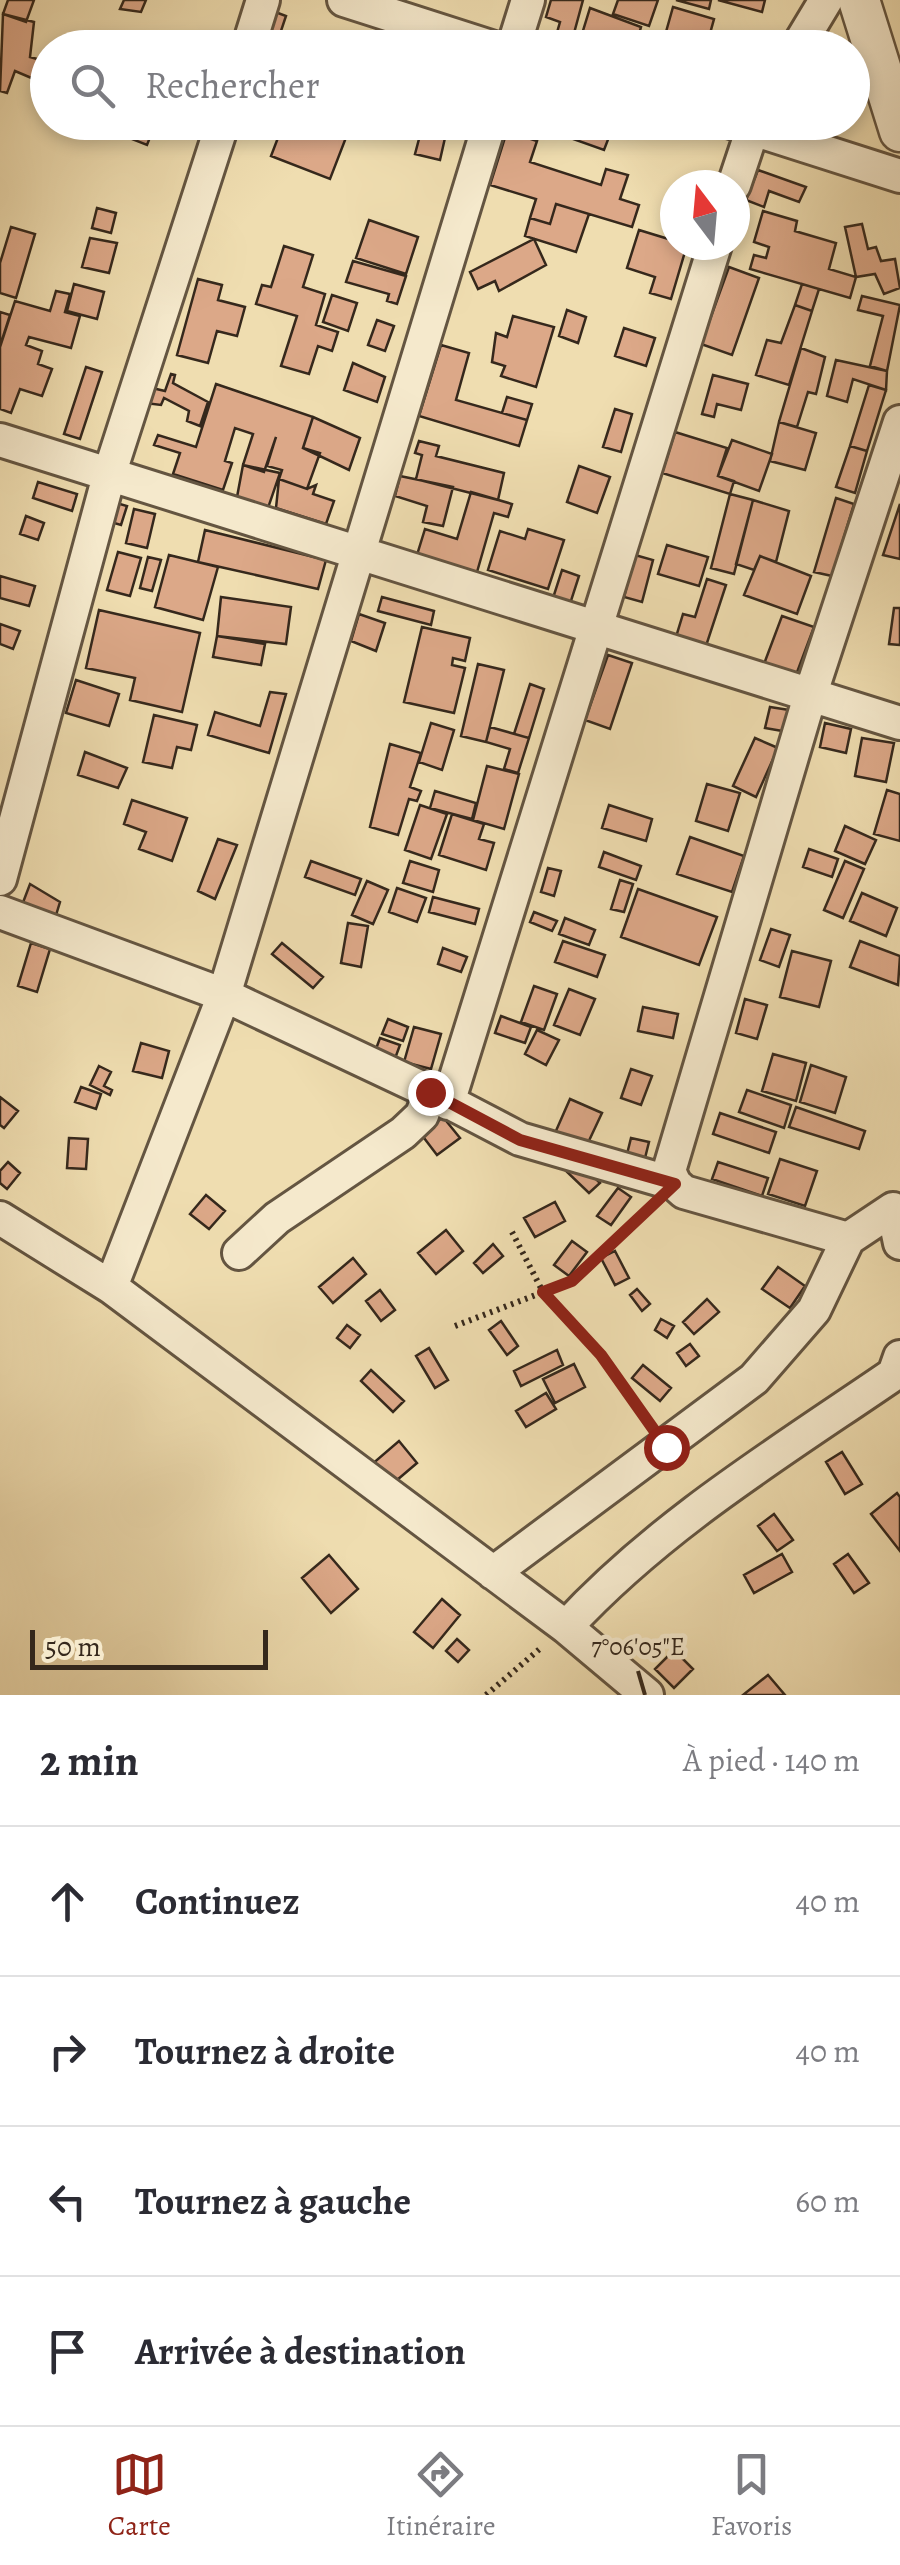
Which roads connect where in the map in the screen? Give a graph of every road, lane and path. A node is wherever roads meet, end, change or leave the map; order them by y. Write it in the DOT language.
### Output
graph roads {
  1 [pos="263,0"];
  2 [pos="344,0"];
  3 [pos="528,0"];
  4 [pos="826,0"];
  5 [pos="859,0"];
  6 [pos="254,30"];
  7 [pos="438,30"];
  8 [pos="519,30"];
  9 [pos="807,30"];
  10 [pos="868,30"];
  11 [pos="870,35"];
  12 [pos="900,132"];
  13 [pos="217,140"];
  14 [pos="484,140"];
  15 [pos="742,140"];
  16 [pos="791,140"];
  17 [pos="737,170"];
  18 [pos="900,176"];
  19 [pos="710,260"];
  20 [pos="900,422"];
  21 [pos="0,440"];
  22 [pos="110,472"];
  23 [pos="358,553"];
  24 [pos="597,628"];
  25 [pos="810,696"];
  26 [pos="900,723"];
  27 [pos="0,879"];
  28 [pos="0,912"];
  29 [pos="224,995"];
  30 [pos="439,1098"];
  31 [pos="675,1184"];
  32 [pos="897,1199"];
  33 [pos="0,1218"];
  34 [pos="512,1232"];
  35 [pos="848,1239"];
  36 [pos="900,1243"];
  37 [pos="239,1253"];
  38 [pos="111,1287"];
  39 [pos="543,1292"];
  40 [pos="454,1326"];
  41 [pos="900,1357"];
  42 [pos="666,1447"];
  43 [pos="493,1573"];
  44 [pos="566,1627"];
  45 [pos="486,1695"];
  46 [pos="646,1695"];
  1 -- 6 [label="street"];
  2 -- 7 [label="street"];
  3 -- 8 [label="street"];
  4 -- 9 [label="street"];
  5 -- 10 [label="street"];
  11 -- 12 [label="street"];
  13 -- 22 [label="street"];
  14 -- 23 [label="street"];
  15 -- 17 [label="street"];
  16 -- 18 [label="street"];
  19 -- 24 [label="street"];
  20 -- 25 [label="street"];
  21 -- 22 [label="street"];
  22 -- 23 [label="street"];
  22 -- 27 [label="street"];
  23 -- 24 [label="street"];
  23 -- 29 [label="street"];
  24 -- 25 [label="street"];
  24 -- 30 [label="street"];
  25 -- 26 [label="street"];
  25 -- 31 [label="street"];
  28 -- 29 [label="street"];
  29 -- 30 [label="street"];
  29 -- 38 [label="street"];
  30 -- 31 [label="street"];
  30 -- 37 [label="street"];
  31 -- 35 [label="street"];
  31 -- 39 [label="path"];
  32 -- 35 [label="street"];
  32 -- 36 [label="street"];
  33 -- 38 [label="street"];
  34 -- 39 [label="path"];
  35 -- 42 [label="street"];
  38 -- 43 [label="street"];
  39 -- 40 [label="path"];
  39 -- 42 [label="path"];
  41 -- 44 [label="street"];
  42 -- 43 [label="street"];
  43 -- 44 [label="street"];
  44 -- 45 [label="path"];
  44 -- 46 [label="street"];
}
